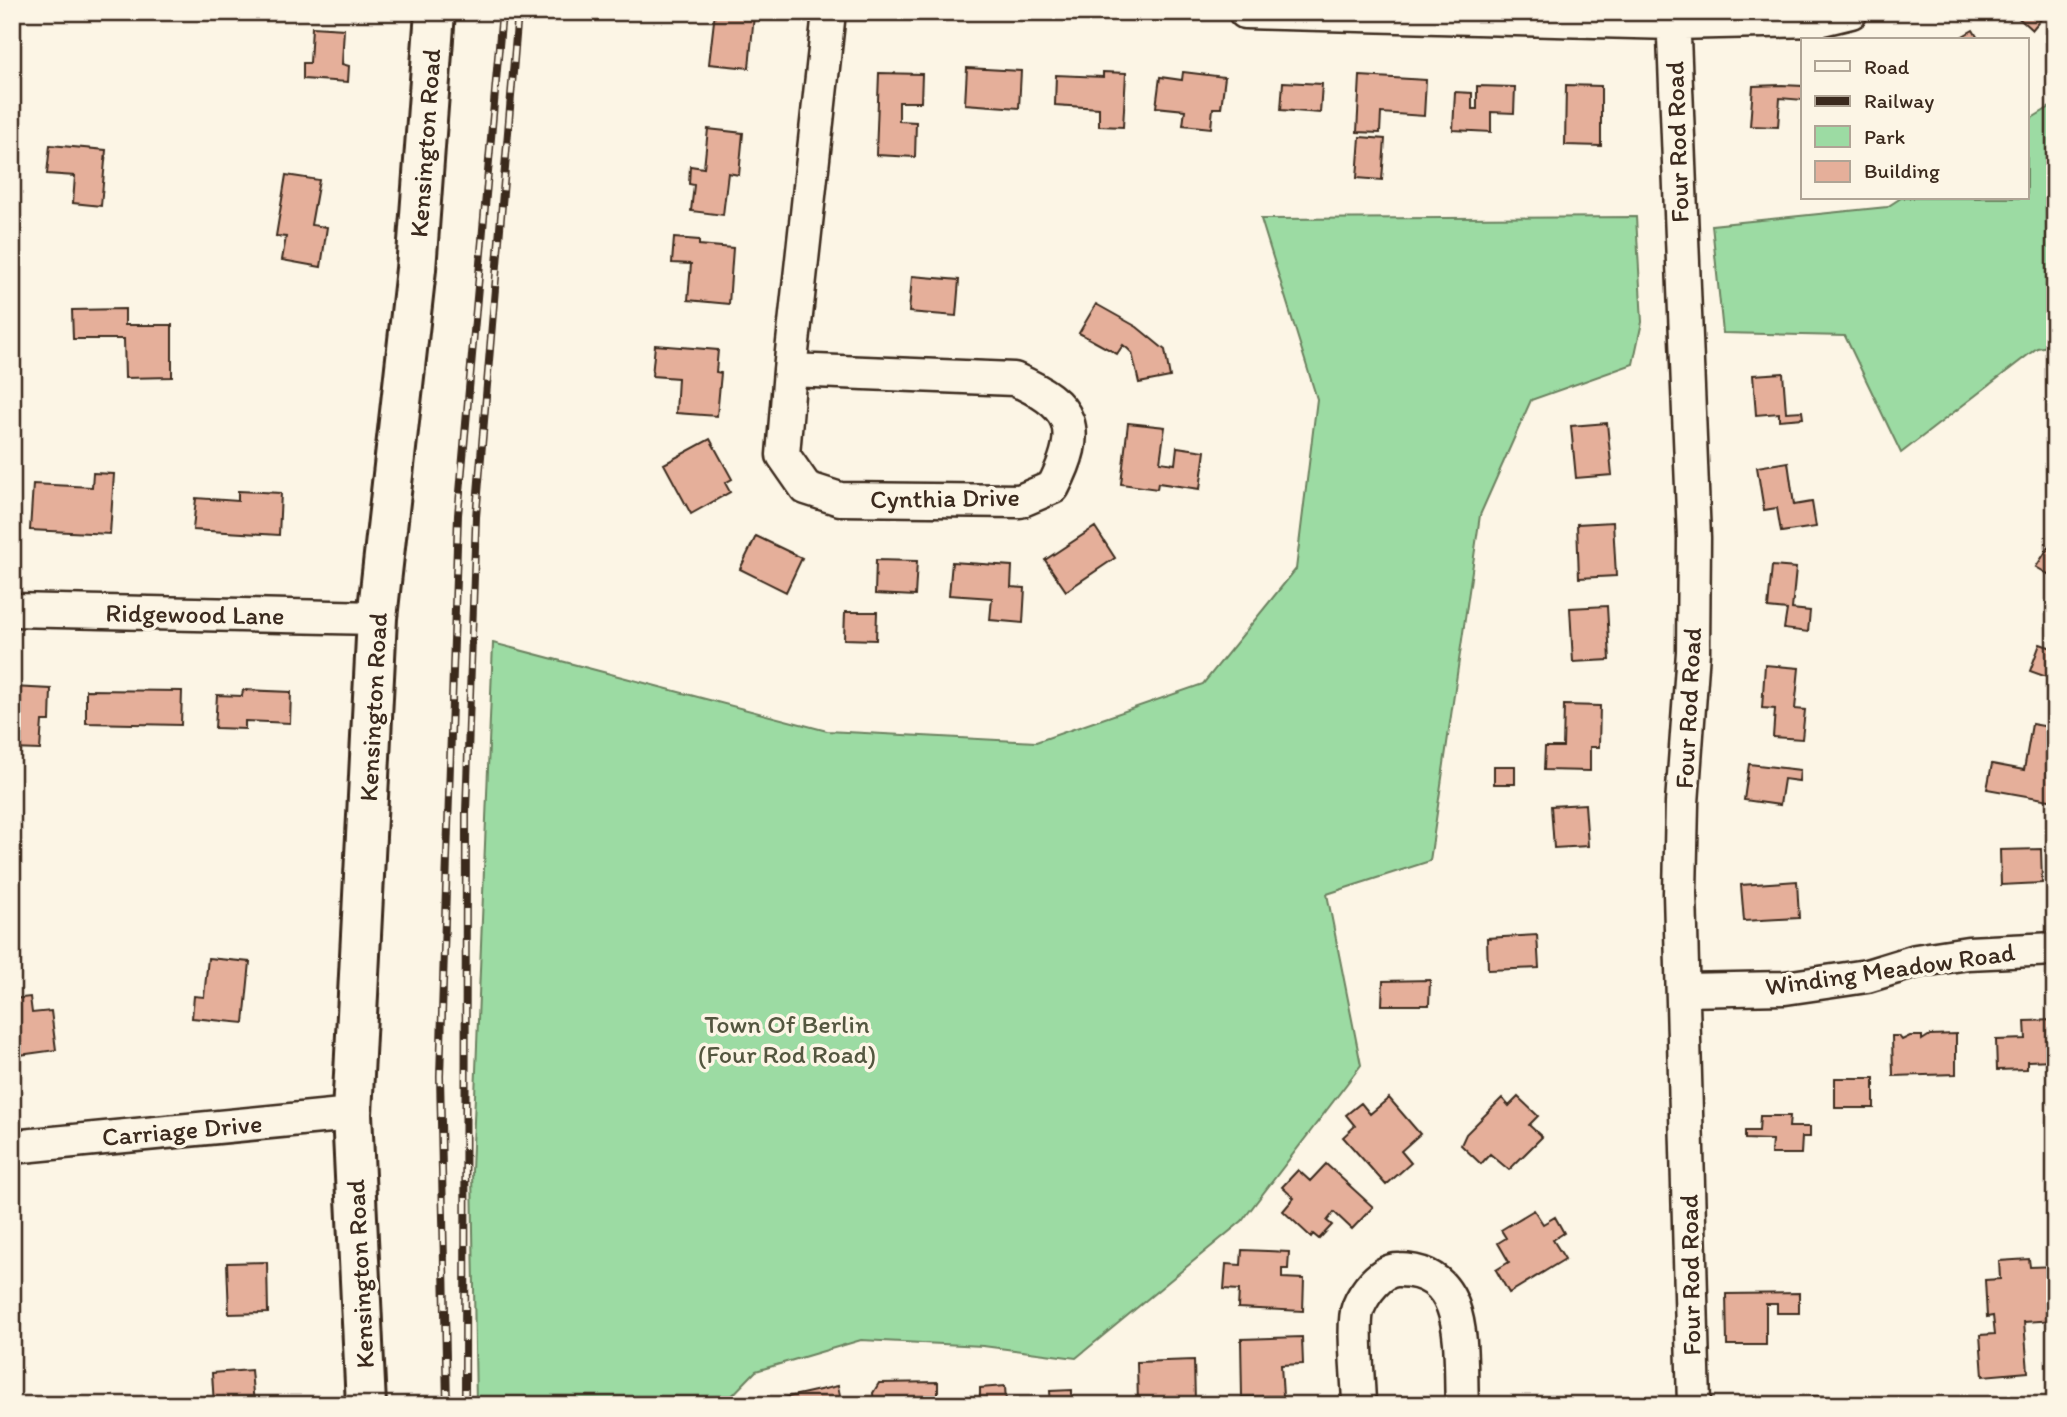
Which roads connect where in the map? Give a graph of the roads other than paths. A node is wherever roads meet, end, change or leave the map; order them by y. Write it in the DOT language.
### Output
graph roads {
  1 [pos="435,12"];
  2 [pos="830,12"];
  3 [pos="1245,12"];
  4 [pos="1851,12"];
  5 [pos="1319,13"];
  6 [pos="1673,18"];
  7 [pos="790,370"];
  8 [pos="12,610"];
  9 [pos="377,618"];
  10 [pos="2055,949"];
  11 [pos="1683,990"];
  12 [pos="352,1114"];
  13 [pos="12,1147"];
  14 [pos="366,1405"];
  15 [pos="1359,1405"];
  16 [pos="1462,1405"];
  17 [pos="1694,1405"];
  1 -- 9 [label="street, Kensington Road"];
  2 -- 7 [label="street, Cynthia Drive"];
  3 -- 5 [label="street"];
  4 -- 6 [label="street"];
  5 -- 6 [label="street"];
  6 -- 11 [label="street, Four Rod Road"];
  7 -- 7 [label="street, Cynthia Drive"];
  8 -- 9 [label="street, Ridgewood Lane"];
  9 -- 12 [label="street, Kensington Road"];
  10 -- 11 [label="street, Winding Meadow Road"];
  11 -- 17 [label="street, Four Rod Road"];
  12 -- 13 [label="street, Carriage Drive"];
  12 -- 14 [label="street, Kensington Road"];
  15 -- 16 [label="street"];
}
